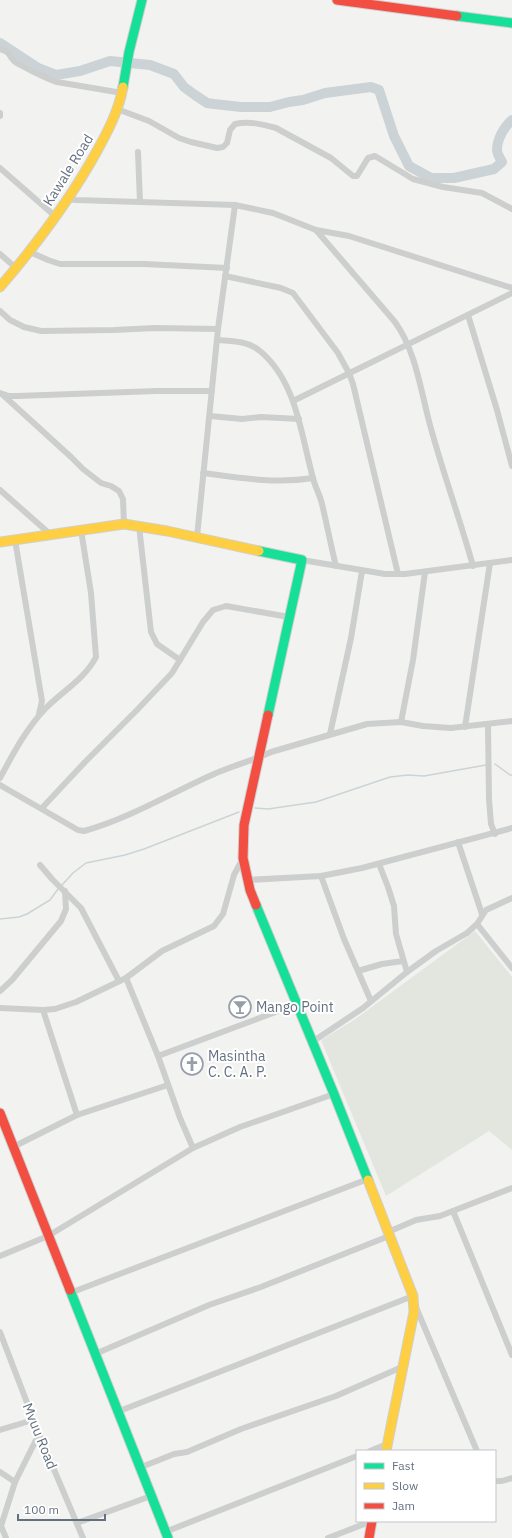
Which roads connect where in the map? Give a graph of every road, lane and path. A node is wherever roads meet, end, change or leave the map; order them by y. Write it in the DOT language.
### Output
graph roads {
  1 [pos="142,0"];
  2 [pos="337,0"];
  3 [pos="382,3"];
  4 [pos="512,23"];
  5 [pos="0,49"];
  6 [pos="122,93"];
  7 [pos="117,109"];
  8 [pos="0,113"];
  9 [pos="0,116"];
  10 [pos="138,152"];
  11 [pos="0,168"];
  12 [pos="68,198"];
  13 [pos="140,202"];
  14 [pos="236,205"];
  15 [pos="512,209"];
  16 [pos="56,217"];
  17 [pos="316,230"];
  18 [pos="30,252"];
  19 [pos="0,254"];
  20 [pos="16,268"];
  21 [pos="227,268"];
  22 [pos="225,276"];
  23 [pos="0,287"];
  24 [pos="512,288"];
  25 [pos="512,293"];
  26 [pos="0,311"];
  27 [pos="468,315"];
  28 [pos="218,329"];
  29 [pos="217,340"];
  30 [pos="407,345"];
  31 [pos="349,373"];
  32 [pos="212,391"];
  33 [pos="0,393"];
  34 [pos="293,401"];
  35 [pos="210,416"];
  36 [pos="299,419"];
  37 [pos="512,466"];
  38 [pos="203,473"];
  39 [pos="313,478"];
  40 [pos="0,490"];
  41 [pos="124,524"];
  42 [pos="139,526"];
  43 [pos="81,530"];
  44 [pos="50,534"];
  45 [pos="197,537"];
  46 [pos="15,540"];
  47 [pos="0,542"];
  48 [pos="302,560"];
  49 [pos="512,560"];
  50 [pos="490,563"];
  51 [pos="336,566"];
  52 [pos="473,566"];
  53 [pos="362,571"];
  54 [pos="425,572"];
  55 [pos="398,574"];
  56 [pos="289,617"];
  57 [pos="180,660"];
  58 [pos="39,716"];
  59 [pos="512,721"];
  60 [pos="400,722"];
  61 [pos="488,725"];
  62 [pos="465,727"];
  63 [pos="330,734"];
  64 [pos="258,758"];
  65 [pos="0,778"];
  66 [pos="0,785"];
  67 [pos="42,808"];
  68 [pos="512,828"];
  69 [pos="495,834"];
  70 [pos="458,842"];
  71 [pos="243,858"];
  72 [pos="379,864"];
  73 [pos="40,865"];
  74 [pos="321,876"];
  75 [pos="247,880"];
  76 [pos="65,892"];
  77 [pos="512,898"];
  78 [pos="482,914"];
  79 [pos="477,924"];
  80 [pos="403,961"];
  81 [pos="512,968"];
  82 [pos="358,971"];
  83 [pos="407,972"];
  84 [pos="126,978"];
  85 [pos="119,981"];
  86 [pos="0,991"];
  87 [pos="371,1001"];
  88 [pos="297,1004"];
  89 [pos="0,1008"];
  90 [pos="43,1010"];
  91 [pos="312,1042"];
  92 [pos="158,1056"];
  93 [pos="168,1085"];
  94 [pos="334,1094"];
  95 [pos="0,1113"];
  96 [pos="78,1115"];
  97 [pos="13,1147"];
  98 [pos="193,1148"];
  99 [pos="368,1178"];
  100 [pos="512,1188"];
  101 [pos="453,1212"];
  102 [pos="389,1234"];
  103 [pos="48,1236"];
  104 [pos="0,1256"];
  105 [pos="70,1293"];
  106 [pos="414,1300"];
  107 [pos="0,1332"];
  108 [pos="95,1354"];
  109 [pos="512,1355"];
  110 [pos="402,1367"];
  111 [pos="117,1412"];
  112 [pos="33,1420"];
  113 [pos="0,1430"];
  114 [pos="39,1434"];
  115 [pos="386,1448"];
  116 [pos="375,1450"];
  117 [pos="477,1450"];
  118 [pos="356,1456"];
  119 [pos="140,1468"];
  120 [pos="0,1472"];
  121 [pos="512,1478"];
  122 [pos="496,1481"];
  123 [pos="15,1482"];
  124 [pos="151,1496"];
  125 [pos="369,1522"];
  126 [pos="372,1522"];
  127 [pos="77,1523"];
  128 [pos="0,1526"];
  129 [pos="166,1535"];
  130 [pos="6,1538"];
  131 [pos="83,1538"];
  132 [pos="328,1538"];
  133 [pos="368,1538"];
  1 -- 6 [label="street, Kawale Road"];
  2 -- 3 [label="street"];
  3 -- 4 [label="street"];
  5 -- 6 [label="street"];
  6 -- 7 [label="street, Kawale Road"];
  7 -- 12 [label="street, Kawale Road"];
  7 -- 15 [label="street"];
  8 -- 9 [label="street"];
  10 -- 13 [label="street"];
  11 -- 16 [label="street"];
  12 -- 13 [label="street"];
  12 -- 16 [label="street, Kawale Road"];
  13 -- 14 [label="street"];
  14 -- 17 [label="street"];
  14 -- 21 [label="street"];
  16 -- 18 [label="street, Kawale Road"];
  17 -- 24 [label="street"];
  17 -- 30 [label="street"];
  18 -- 20 [label="street, Kawale Road"];
  18 -- 21 [label="street"];
  19 -- 20 [label="street"];
  20 -- 23 [label="street, Kawale Road"];
  21 -- 22 [label="street"];
  22 -- 28 [label="street"];
  22 -- 31 [label="street"];
  25 -- 27 [label="street"];
  26 -- 28 [label="street"];
  27 -- 30 [label="street"];
  27 -- 37 [label="street"];
  28 -- 29 [label="street"];
  29 -- 32 [label="street"];
  29 -- 34 [label="street"];
  30 -- 31 [label="street"];
  30 -- 52 [label="street"];
  31 -- 34 [label="street"];
  31 -- 55 [label="street"];
  32 -- 33 [label="street"];
  32 -- 35 [label="street"];
  33 -- 41 [label="street"];
  34 -- 36 [label="street"];
  35 -- 36 [label="street"];
  35 -- 38 [label="street"];
  36 -- 39 [label="street"];
  38 -- 39 [label="street"];
  38 -- 45 [label="street"];
  39 -- 51 [label="street"];
  40 -- 44 [label="street"];
  41 -- 42 [label="street"];
  41 -- 43 [label="street"];
  42 -- 45 [label="street"];
  42 -- 57 [label="street"];
  43 -- 44 [label="street"];
  43 -- 58 [label="street"];
  44 -- 46 [label="street"];
  45 -- 48 [label="street"];
  46 -- 47 [label="street"];
  46 -- 58 [label="street"];
  48 -- 51 [label="street"];
  48 -- 56 [label="street"];
  49 -- 50 [label="street"];
  50 -- 52 [label="street"];
  50 -- 62 [label="street"];
  51 -- 53 [label="street"];
  52 -- 54 [label="street"];
  53 -- 55 [label="street"];
  53 -- 63 [label="street"];
  54 -- 55 [label="street"];
  54 -- 60 [label="street"];
  56 -- 57 [label="street"];
  56 -- 64 [label="street"];
  57 -- 67 [label="street"];
  58 -- 65 [label="street"];
  59 -- 61 [label="street"];
  60 -- 62 [label="street"];
  60 -- 63 [label="street"];
  61 -- 62 [label="street"];
  61 -- 69 [label="street"];
  63 -- 64 [label="street"];
  64 -- 67 [label="street"];
  64 -- 71 [label="street"];
  66 -- 67 [label="street"];
  68 -- 69 [label="street"];
  69 -- 70 [label="street"];
  70 -- 72 [label="street"];
  70 -- 78 [label="street"];
  71 -- 75 [label="street"];
  71 -- 84 [label="street"];
  72 -- 74 [label="street"];
  72 -- 80 [label="street"];
  73 -- 76 [label="street"];
  74 -- 75 [label="street"];
  74 -- 82 [label="street"];
  75 -- 88 [label="street"];
  76 -- 85 [label="street"];
  76 -- 86 [label="street"];
  77 -- 78 [label="street"];
  78 -- 79 [label="street"];
  79 -- 81 [label="street"];
  79 -- 83 [label="street"];
  80 -- 82 [label="street"];
  80 -- 83 [label="street"];
  82 -- 87 [label="street"];
  83 -- 87 [label="street"];
  84 -- 85 [label="street"];
  84 -- 92 [label="street"];
  85 -- 90 [label="street"];
  87 -- 91 [label="street"];
  88 -- 91 [label="street"];
  88 -- 92 [label="street"];
  89 -- 90 [label="street"];
  90 -- 96 [label="street"];
  91 -- 94 [label="street"];
  92 -- 93 [label="street"];
  93 -- 96 [label="street"];
  93 -- 98 [label="street"];
  94 -- 98 [label="street"];
  94 -- 99 [label="street"];
  95 -- 97 [label="street"];
  96 -- 97 [label="street"];
  97 -- 103 [label="street"];
  98 -- 103 [label="street"];
  99 -- 102 [label="street"];
  99 -- 105 [label="street"];
  100 -- 101 [label="street"];
  101 -- 102 [label="street"];
  101 -- 109 [label="street"];
  102 -- 106 [label="street"];
  102 -- 108 [label="street"];
  103 -- 104 [label="street"];
  103 -- 105 [label="street"];
  105 -- 108 [label="street"];
  106 -- 110 [label="street"];
  106 -- 111 [label="street"];
  106 -- 117 [label="street"];
  107 -- 112 [label="street, Mvuu Road"];
  108 -- 111 [label="street"];
  110 -- 115 [label="street"];
  110 -- 119 [label="street"];
  111 -- 119 [label="street"];
  112 -- 113 [label="street"];
  112 -- 114 [label="street, Mvuu Road"];
  114 -- 123 [label="street"];
  114 -- 127 [label="street, Mvuu Road"];
  115 -- 116 [label="street"];
  118 -- 129 [label="street"];
  119 -- 124 [label="street"];
  120 -- 123 [label="street"];
  121 -- 122 [label="street"];
  123 -- 128 [label="street"];
  124 -- 127 [label="street"];
  124 -- 129 [label="street"];
  125 -- 132 [label="street"];
  126 -- 133 [label="street"];
  127 -- 131 [label="street, Mvuu Road"];
  128 -- 130 [label="street"];
}
